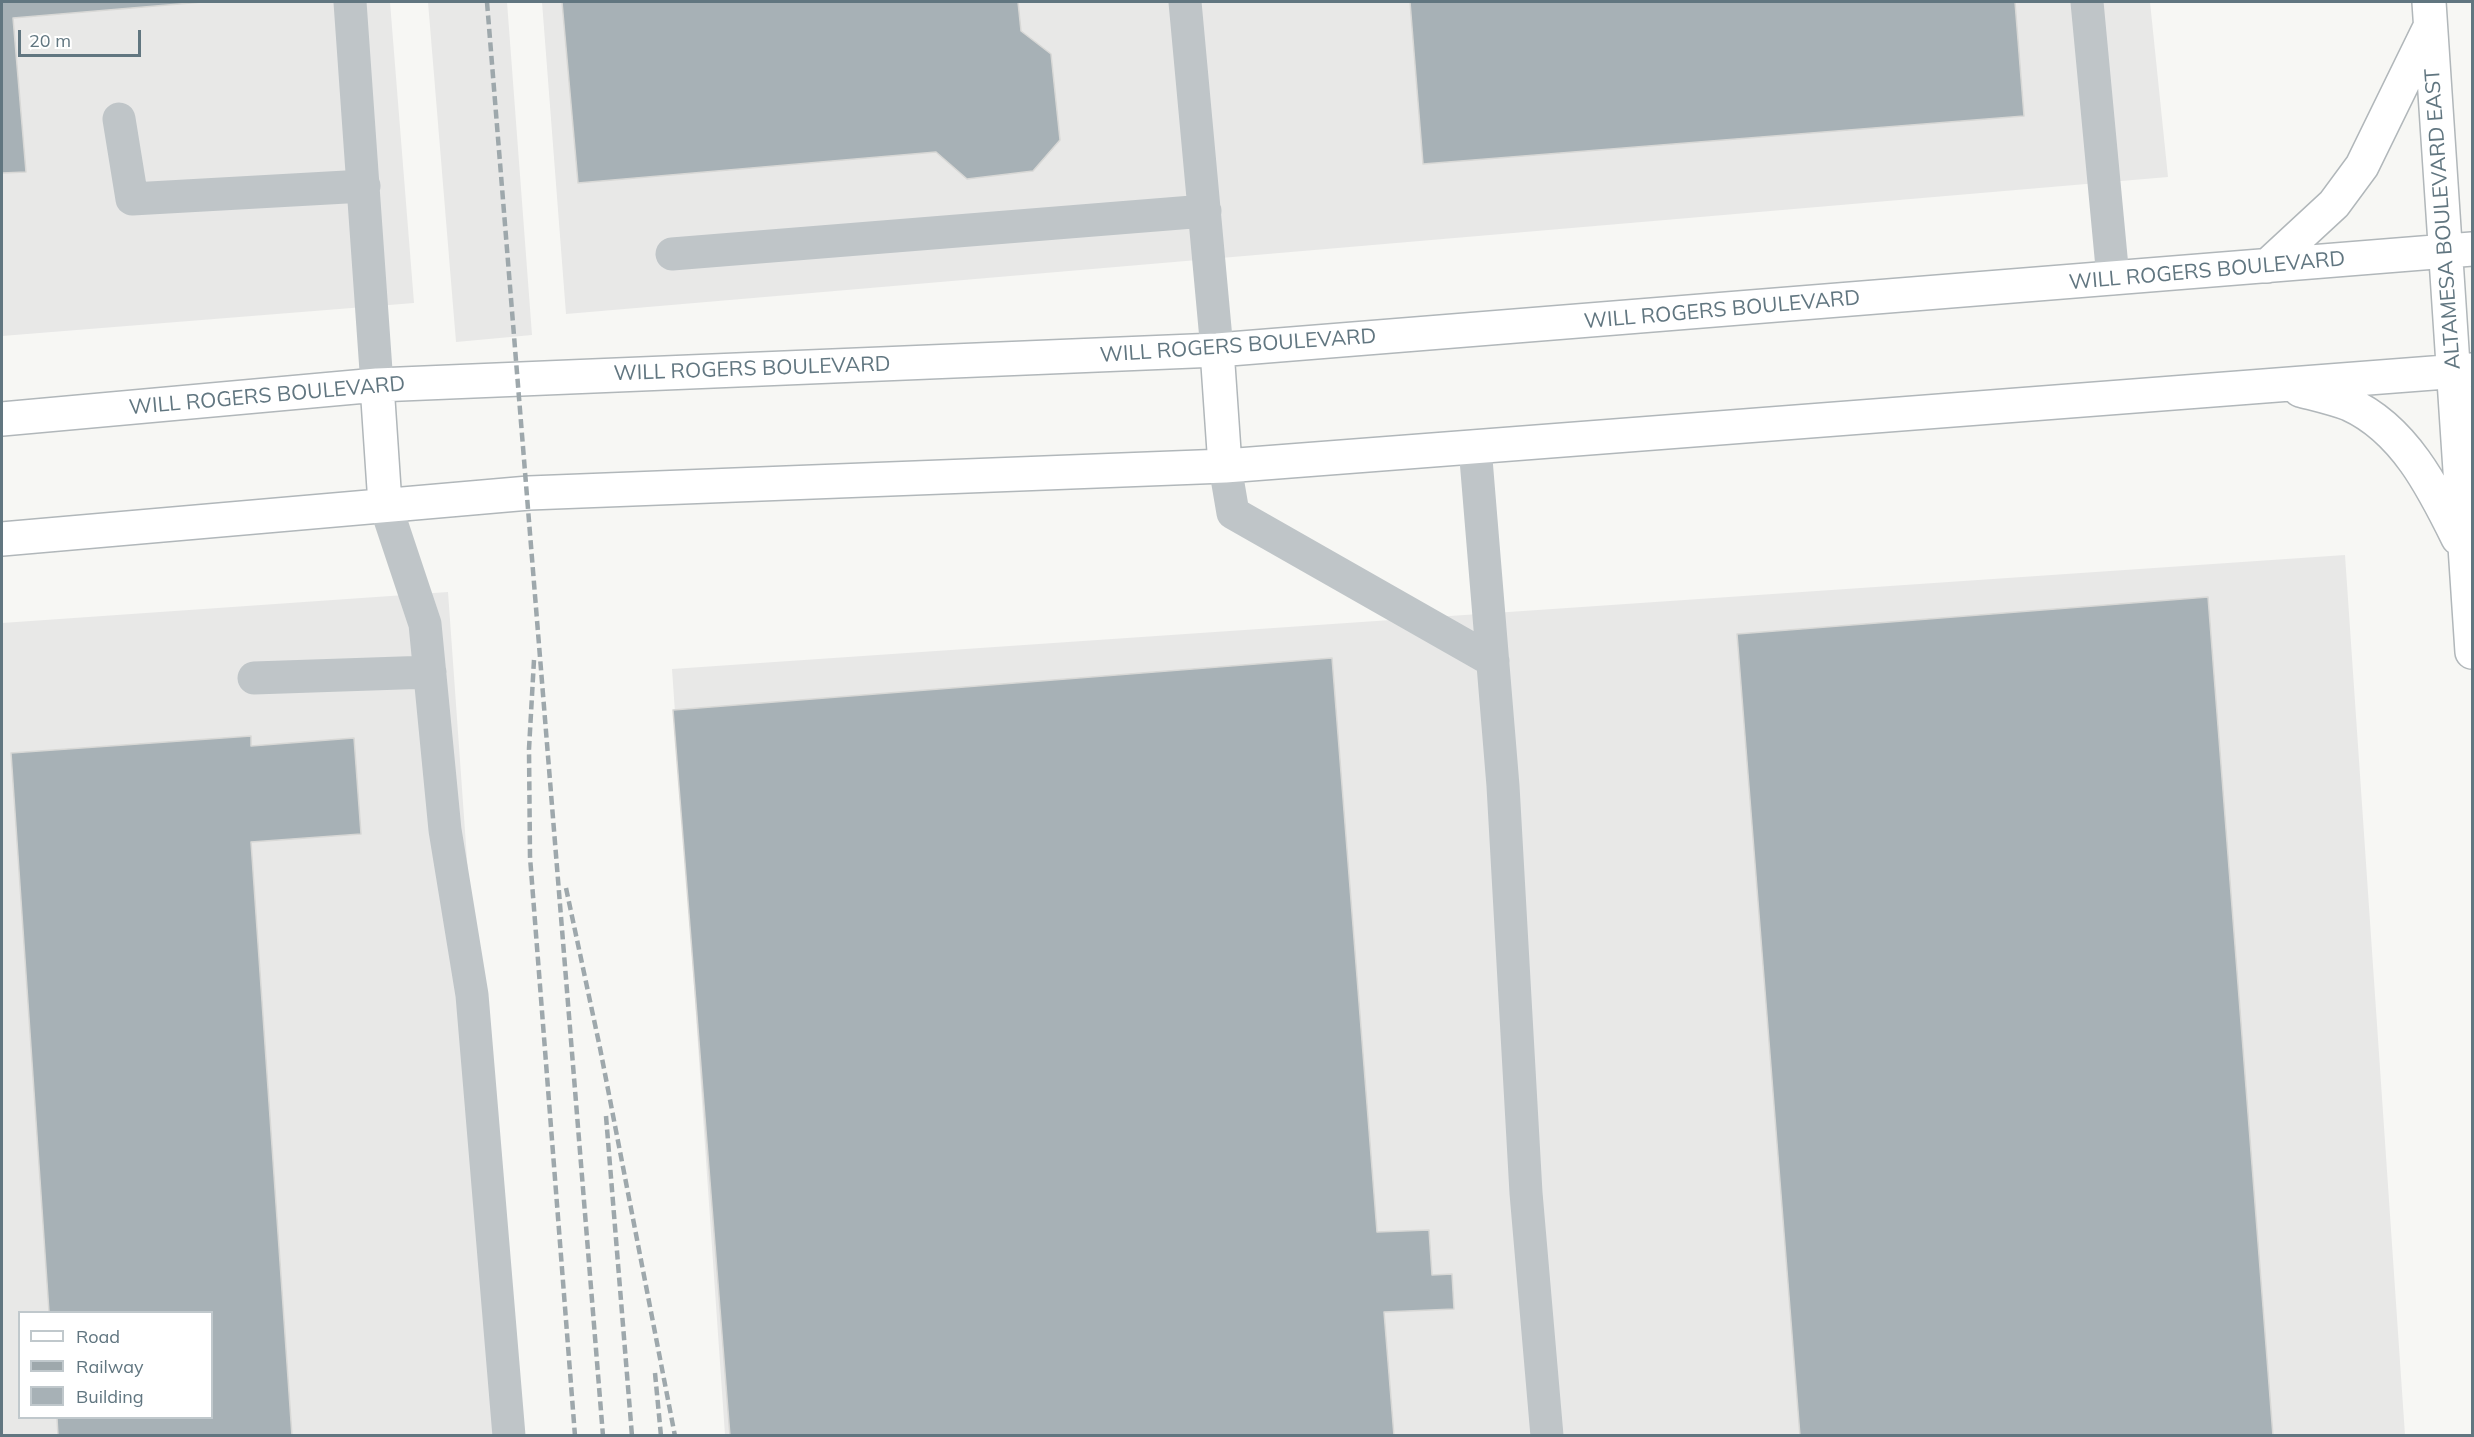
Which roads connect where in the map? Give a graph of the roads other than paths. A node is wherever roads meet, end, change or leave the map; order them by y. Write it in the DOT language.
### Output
graph roads {
  1 [pos="350,2"];
  2 [pos="1185,2"];
  3 [pos="2088,2"];
  4 [pos="2430,14"];
  5 [pos="119,119"];
  6 [pos="364,186"];
  7 [pos="1205,211"];
  8 [pos="2459,250"];
  9 [pos="672,254"];
  10 [pos="2267,266"];
  11 [pos="2113,279"];
  12 [pos="1217,350"];
  13 [pos="2463,371"];
  14 [pos="2281,384"];
  15 [pos="377,385"];
  16 [pos="2,419"];
  17 [pos="1475,447"];
  18 [pos="1225,466"];
  19 [pos="385,504"];
  20 [pos="2,539"];
  21 [pos="2465,551"];
  22 [pos="2472,652"];
  23 [pos="1492,661"];
  24 [pos="430,672"];
  25 [pos="254,678"];
  26 [pos="509,1436"];
  27 [pos="1547,1436"];
  1 -- 6 [label="lane"];
  2 -- 7 [label="lane"];
  3 -- 11 [label="lane"];
  4 -- 8 [label="main road, ALTAMESA BOULEVARD EAST"];
  4 -- 10 [label="main road"];
  5 -- 6 [label="lane"];
  6 -- 15 [label="lane"];
  7 -- 9 [label="lane"];
  7 -- 12 [label="lane"];
  8 -- 10 [label="main road, WILL ROGERS BOULEVARD"];
  8 -- 13 [label="main road, ALTAMESA BOULEVARD EAST"];
  10 -- 11 [label="main road, WILL ROGERS BOULEVARD"];
  11 -- 12 [label="main road, WILL ROGERS BOULEVARD"];
  12 -- 15 [label="main road, WILL ROGERS BOULEVARD"];
  12 -- 18 [label="main road"];
  13 -- 14 [label="main road"];
  13 -- 21 [label="main road, ALTAMESA BOULEVARD EAST"];
  14 -- 17 [label="main road"];
  14 -- 21 [label="main road"];
  15 -- 16 [label="main road, WILL ROGERS BOULEVARD"];
  15 -- 19 [label="main road"];
  17 -- 18 [label="main road"];
  17 -- 23 [label="lane"];
  18 -- 19 [label="main road"];
  18 -- 23 [label="lane"];
  19 -- 20 [label="main road"];
  19 -- 24 [label="lane"];
  21 -- 22 [label="main road, ALTAMESA BOULEVARD EAST"];
  23 -- 27 [label="lane"];
  24 -- 25 [label="lane"];
  24 -- 26 [label="lane"];
}
